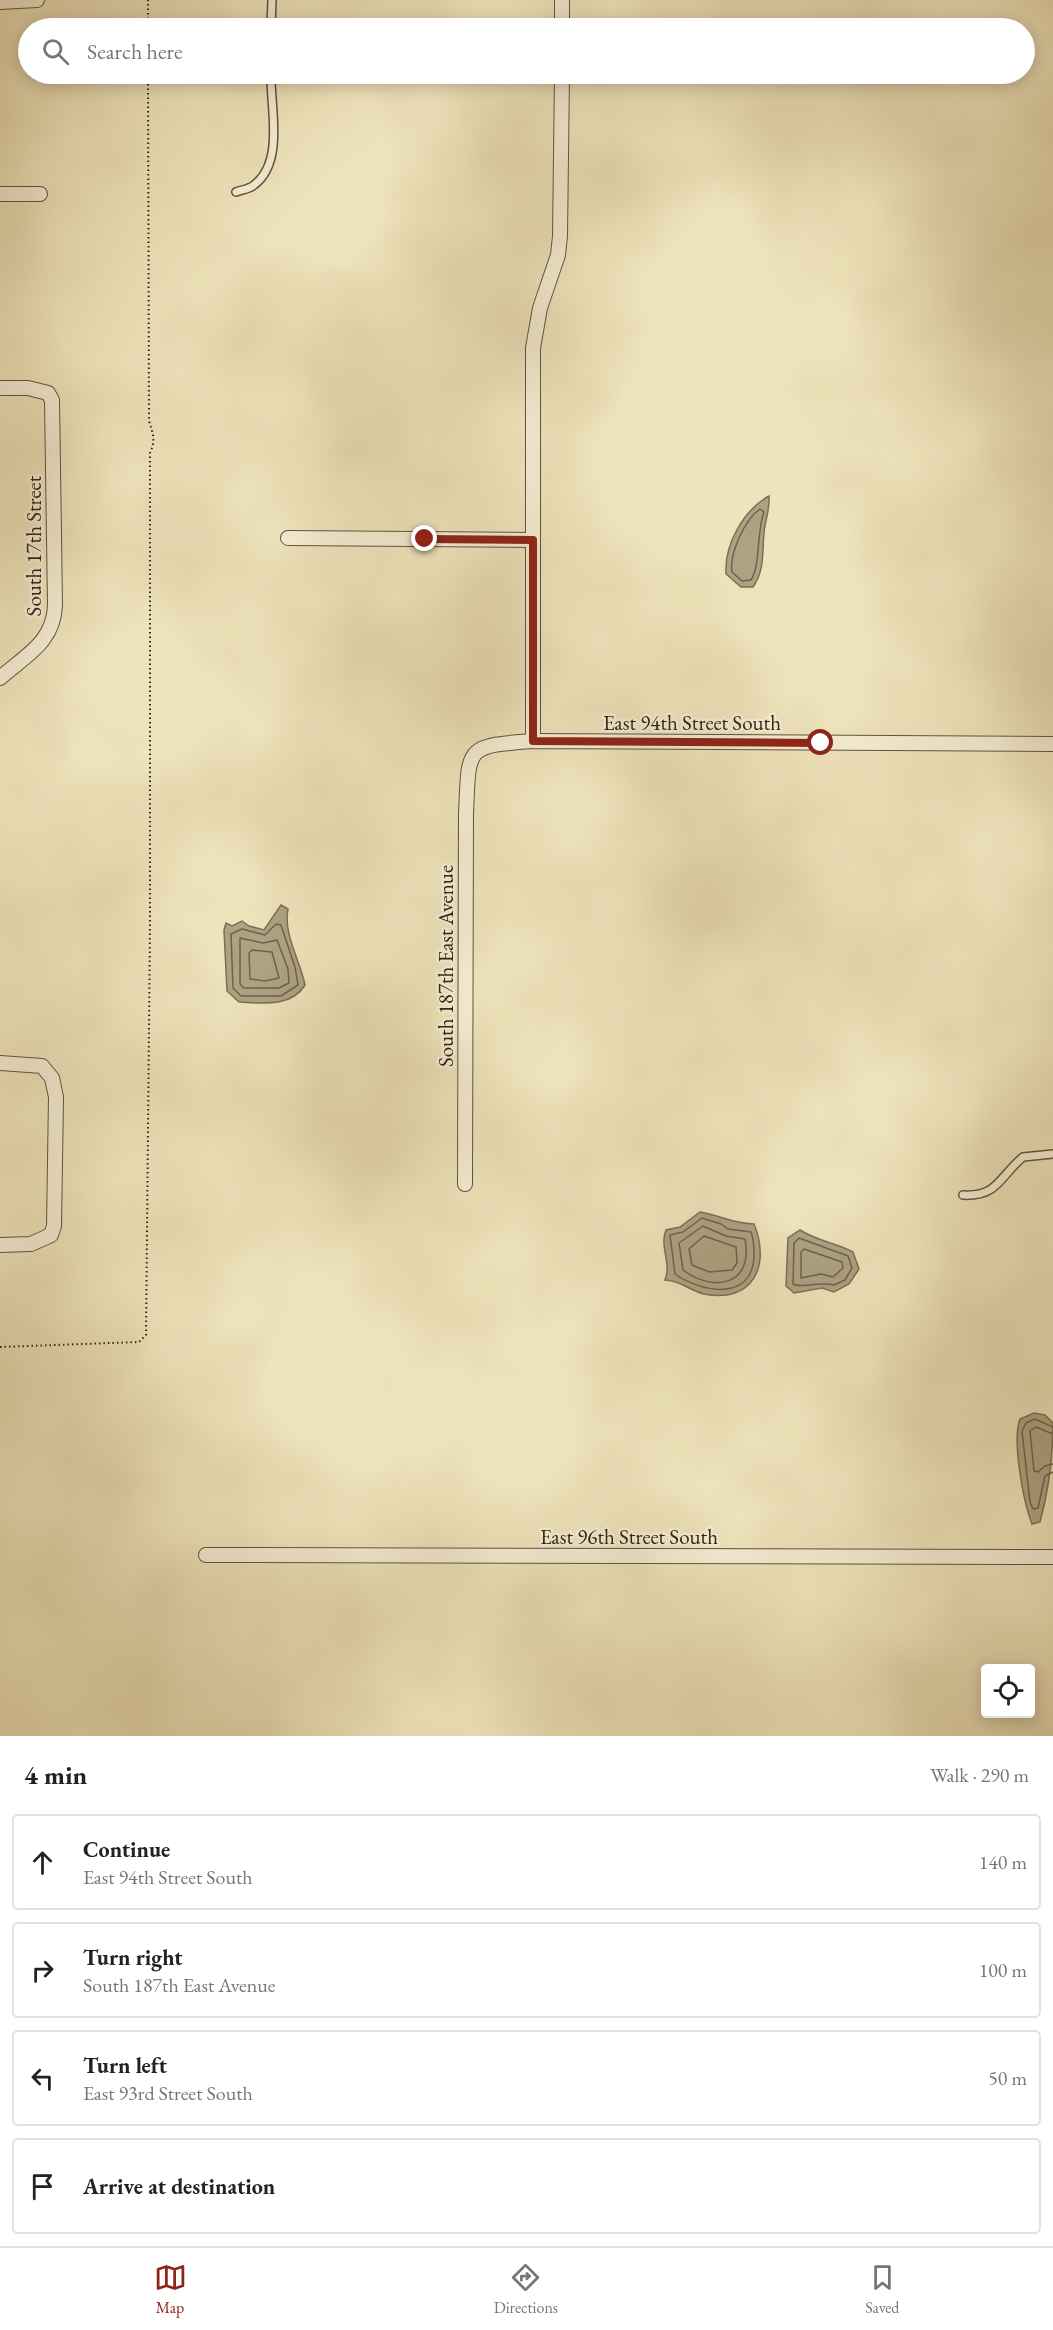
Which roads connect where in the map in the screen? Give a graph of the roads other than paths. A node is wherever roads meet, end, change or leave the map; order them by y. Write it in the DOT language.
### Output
graph roads {
  1 [pos="37,0"];
  2 [pos="272,0"];
  3 [pos="562,0"];
  4 [pos="0,2"];
  5 [pos="271,18"];
  6 [pos="562,18"];
  7 [pos="271,84"];
  8 [pos="562,84"];
  9 [pos="236,192"];
  10 [pos="0,194"];
  11 [pos="40,194"];
  12 [pos="0,388"];
  13 [pos="288,538"];
  14 [pos="533,540"];
  15 [pos="0,678"];
  16 [pos="533,741"];
  17 [pos="1053,744"];
  18 [pos="476,750"];
  19 [pos="0,1063"];
  20 [pos="1053,1154"];
  21 [pos="465,1184"];
  22 [pos="963,1195"];
  23 [pos="0,1245"];
  24 [pos="206,1555"];
  25 [pos="1053,1557"];
  1 -- 4 [label="street"];
  2 -- 5 [label="lane"];
  3 -- 6 [label="street"];
  7 -- 9 [label="lane"];
  8 -- 14 [label="street"];
  10 -- 11 [label="street"];
  12 -- 15 [label="street, South 17th Street"];
  13 -- 14 [label="street"];
  14 -- 16 [label="street"];
  16 -- 17 [label="street, East 94th Street South"];
  16 -- 18 [label="street, East 94th Street South"];
  18 -- 21 [label="street, South 187th East Avenue"];
  19 -- 23 [label="street"];
  20 -- 22 [label="lane"];
  24 -- 25 [label="street, East 96th Street South"];
}
